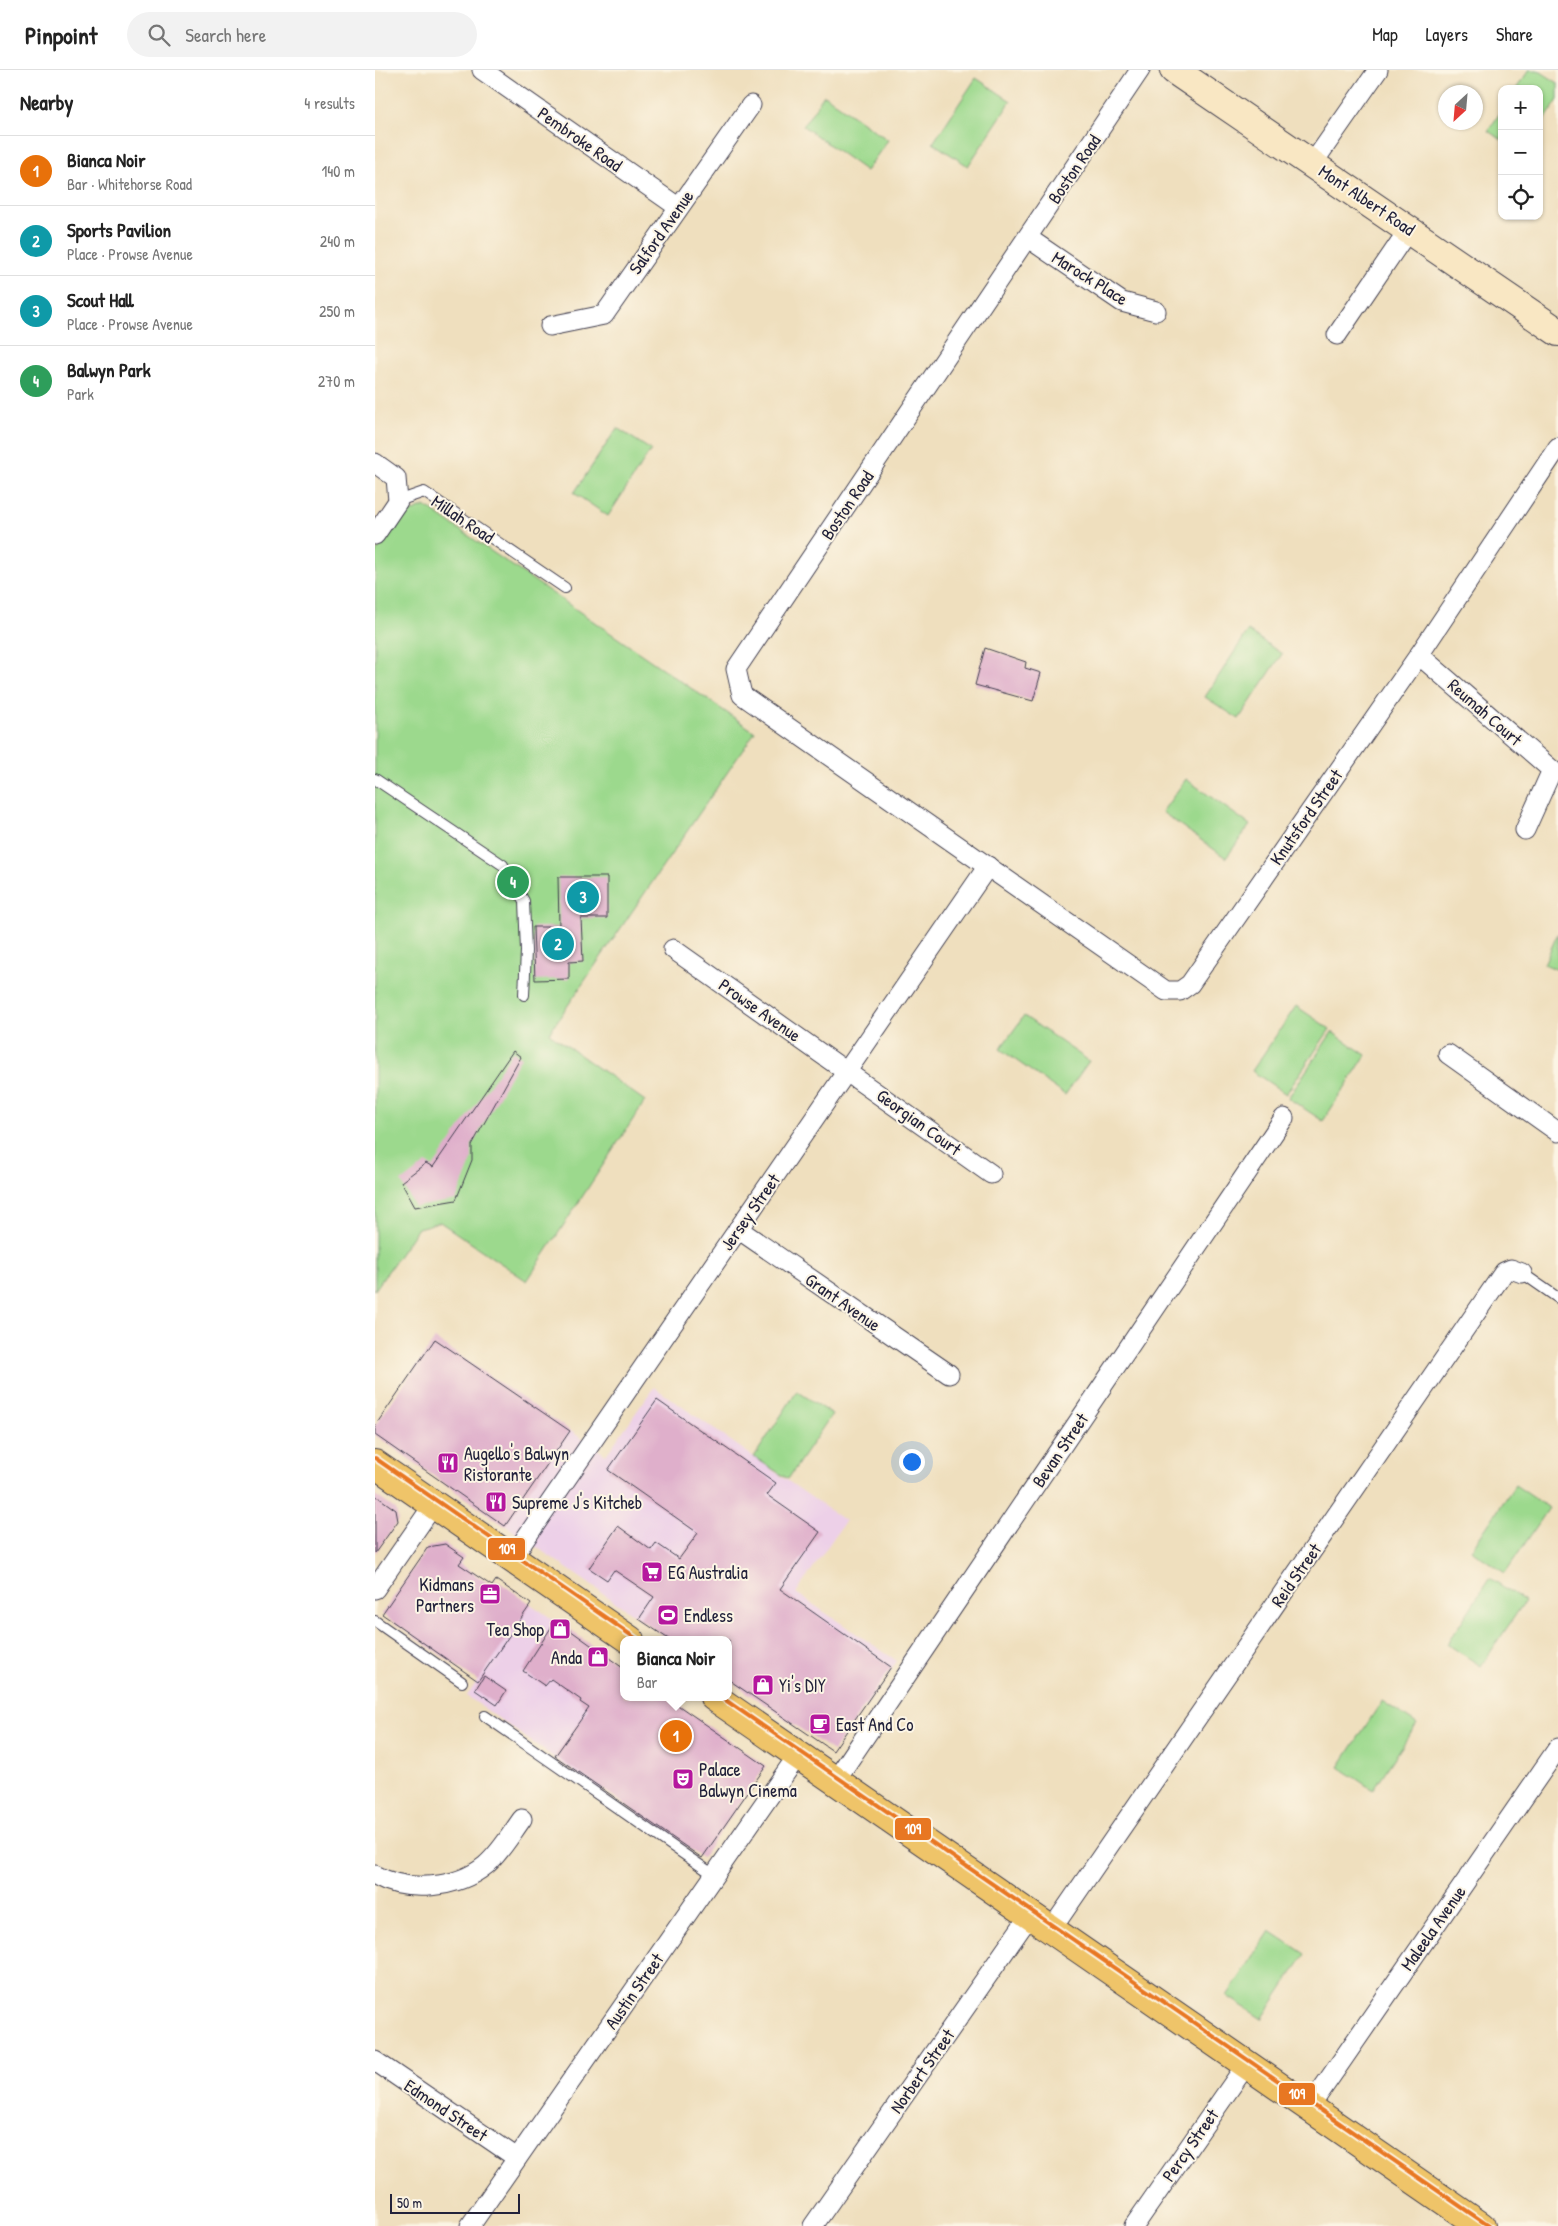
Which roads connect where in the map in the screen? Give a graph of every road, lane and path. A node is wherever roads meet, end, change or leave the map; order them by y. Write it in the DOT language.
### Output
graph roads {
  1 [pos="482,70"];
  2 [pos="1140,70"];
  3 [pos="1175,70"];
  4 [pos="1379,70"];
  5 [pos="751,105"];
  6 [pos="1313,163"];
  7 [pos="678,208"];
  8 [pos="1409,229"];
  9 [pos="1028,238"];
  10 [pos="1156,311"];
  11 [pos="550,326"];
  12 [pos="1558,332"];
  13 [pos="1337,336"];
  14 [pos="1558,447"];
  15 [pos="375,463"];
  16 [pos="398,501"];
  17 [pos="375,535"];
  18 [pos="565,588"];
  19 [pos="1419,655"];
  20 [pos="1555,769"];
  21 [pos="375,780"];
  22 [pos="1525,830"];
  23 [pos="988,866"];
  24 [pos="673,949"];
  25 [pos="524,996"];
  26 [pos="1448,1054"];
  27 [pos="847,1071"];
  28 [pos="1284,1118"];
  29 [pos="1558,1132"];
  30 [pos="991,1174"];
  31 [pos="738,1229"];
  32 [pos="1522,1273"];
  33 [pos="1558,1298"];
  34 [pos="949,1374"];
  35 [pos="375,1464"];
  36 [pos="434,1504"];
  37 [pos="512,1558"];
  38 [pos="375,1589"];
  39 [pos="375,1621"];
  40 [pos="624,1636"];
  41 [pos="462,1682"];
  42 [pos="720,1701"];
  43 [pos="485,1716"];
  44 [pos="1558,1748"];
  45 [pos="798,1755"];
  46 [pos="835,1782"];
  47 [pos="522,1819"];
  48 [pos="375,1875"];
  49 [pos="714,1875"];
  50 [pos="1040,1923"];
  51 [pos="375,2061"];
  52 [pos="1246,2065"];
  53 [pos="1309,2108"];
  54 [pos="517,2158"];
  55 [pos="470,2226"];
  56 [pos="813,2226"];
  57 [pos="1134,2226"];
  58 [pos="1481,2226"];
  1 -- 7 [label="street, Pembroke Road"];
  2 -- 9 [label="street, Boston Road"];
  3 -- 6 [label="main road, Mont Albert Road"];
  4 -- 6 [label="street"];
  5 -- 7 [label="street, Salford Avenue"];
  6 -- 8 [label="main road, Mont Albert Road"];
  7 -- 11 [label="street, Salford Avenue"];
  8 -- 12 [label="main road, Mont Albert Road"];
  8 -- 13 [label="street"];
  9 -- 10 [label="street, Marock Place"];
  9 -- 23 [label="street, Boston Road"];
  14 -- 19 [label="street, Knutsford Street"];
  15 -- 16 [label="street"];
  16 -- 17 [label="street"];
  16 -- 18 [label="lane, Millah Road"];
  19 -- 20 [label="street, Reumah Court"];
  19 -- 23 [label="street, Knutsford Street"];
  20 -- 22 [label="street, Reumah Court"];
  21 -- 25 [label="lane"];
  23 -- 27 [label="street, Jersey Street"];
  24 -- 27 [label="street, Prowse Avenue"];
  26 -- 29 [label="street"];
  27 -- 30 [label="street, Georgian Court"];
  27 -- 31 [label="street, Jersey Street"];
  28 -- 46 [label="street, Bevan Street"];
  31 -- 34 [label="street, Grant Avenue"];
  31 -- 37 [label="street, Jersey Street"];
  32 -- 33 [label="lane, Reid Street"];
  32 -- 50 [label="street, Reid Street"];
  35 -- 36 [label="main road"];
  36 -- 37 [label="main road"];
  36 -- 38 [label="street"];
  37 -- 40 [label="main road"];
  39 -- 41 [label="lane"];
  42 -- 45 [label="main road"];
  43 -- 49 [label="lane"];
  44 -- 53 [label="street, Maleela Avenue"];
  45 -- 46 [label="main road"];
  45 -- 49 [label="street, Austin Street"];
  46 -- 50 [label="main road"];
  47 -- 48 [label="street"];
  49 -- 54 [label="street, Austin Street"];
  50 -- 52 [label="main road"];
  50 -- 56 [label="street, Norbert Street"];
  51 -- 54 [label="street, Edmond Street"];
  52 -- 53 [label="main road"];
  52 -- 57 [label="street, Percy Street"];
  53 -- 58 [label="main road"];
  54 -- 55 [label="street, Austin Street"];
}
